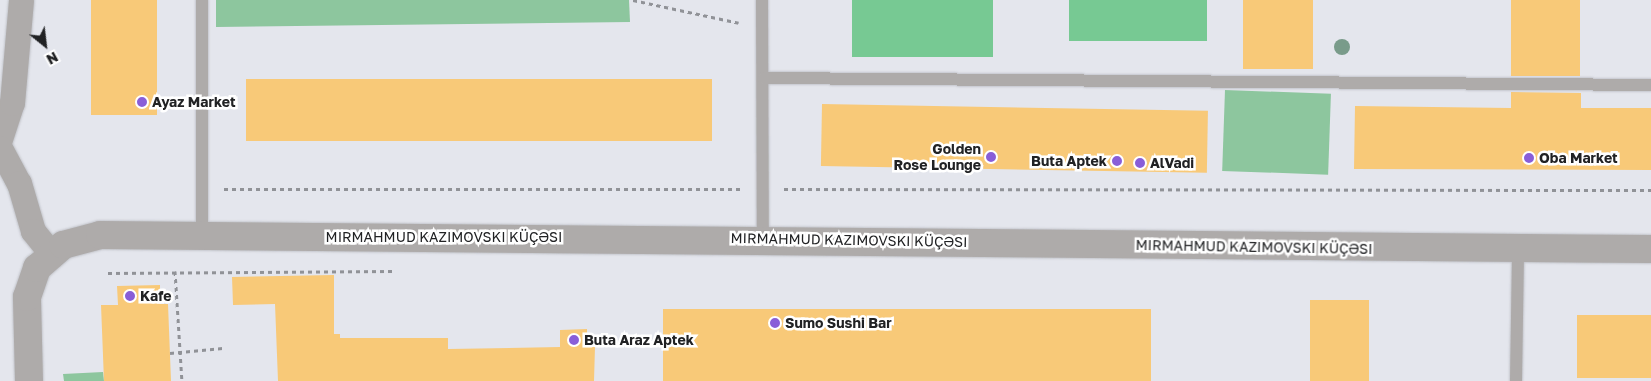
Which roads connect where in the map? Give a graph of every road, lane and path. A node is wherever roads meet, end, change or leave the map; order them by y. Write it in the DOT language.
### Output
graph roads {
  1 [pos="21,0"];
  2 [pos="202,0"];
  3 [pos="633,0"];
  4 [pos="762,0"];
  5 [pos="762,28"];
  6 [pos="764,78"];
  7 [pos="1651,85"];
  8 [pos="0,139"];
  9 [pos="0,148"];
  10 [pos="202,189"];
  11 [pos="764,189"];
  12 [pos="1651,190"];
  13 [pos="202,237"];
  14 [pos="763,239"];
  15 [pos="1651,249"];
  16 [pos="1518,251"];
  17 [pos="51,253"];
  18 [pos="142,271"];
  19 [pos="175,271"];
  20 [pos="108,273"];
  21 [pos="223,348"];
  22 [pos="170,353"];
  23 [pos="180,353"];
  24 [pos="29,381"];
  25 [pos="182,381"];
  26 [pos="1516,381"];
  1 -- 8 [label="street"];
  2 -- 10 [label="lane"];
  3 -- 5 [label="path"];
  4 -- 5 [label="lane"];
  5 -- 6 [label="lane"];
  6 -- 7 [label="lane"];
  6 -- 11 [label="lane"];
  9 -- 17 [label="street"];
  10 -- 11 [label="path"];
  10 -- 13 [label="lane"];
  11 -- 12 [label="path"];
  11 -- 14 [label="lane"];
  13 -- 14 [label="street"];
  13 -- 17 [label="street"];
  14 -- 16 [label="street"];
  15 -- 16 [label="street"];
  16 -- 26 [label="lane"];
  17 -- 24 [label="street"];
  18 -- 20 [label="path"];
  19 -- 23 [label="path"];
  21 -- 23 [label="path"];
  22 -- 23 [label="path"];
  23 -- 25 [label="path"];
}
